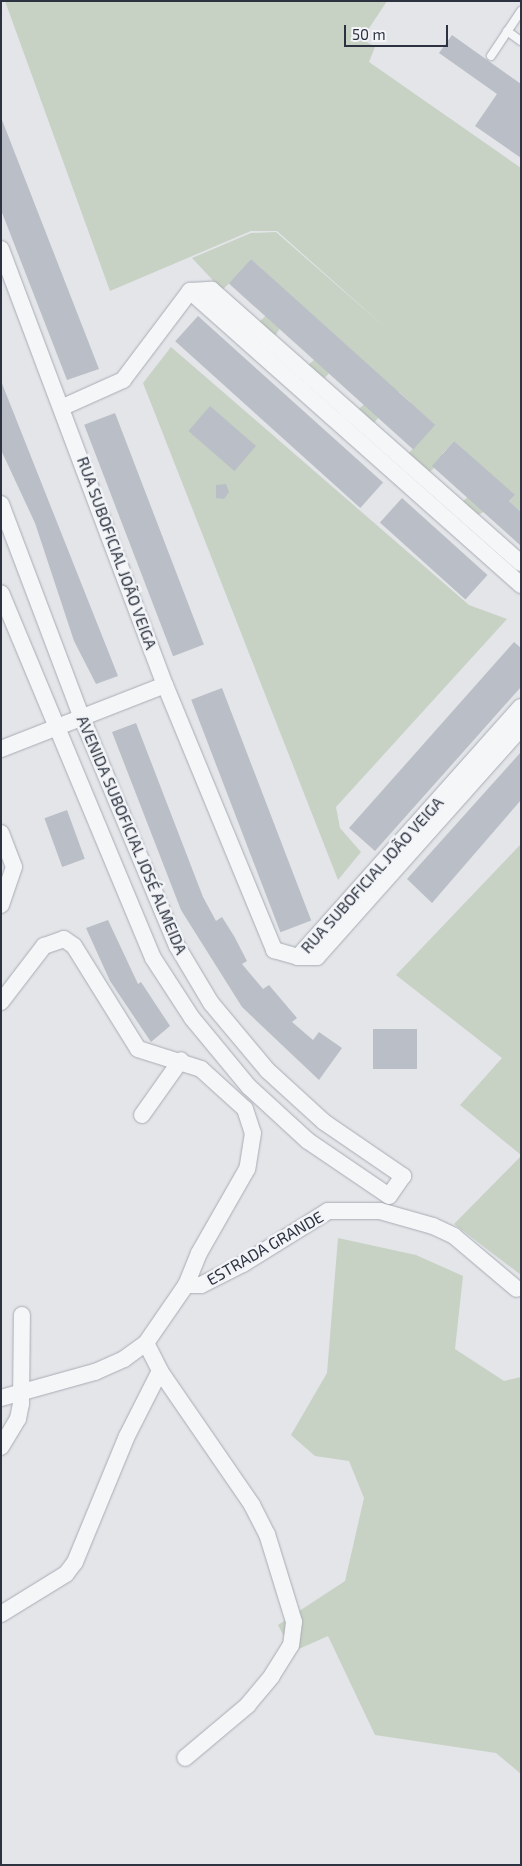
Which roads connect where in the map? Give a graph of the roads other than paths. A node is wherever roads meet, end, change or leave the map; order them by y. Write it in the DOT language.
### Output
graph roads {
  1 [pos="521,11"];
  2 [pos="507,31"];
  3 [pos="521,40"];
  4 [pos="491,56"];
  5 [pos="1,249"];
  6 [pos="190,291"];
  7 [pos="63,407"];
  8 [pos="1,504"];
  9 [pos="521,563"];
  10 [pos="521,585"];
  11 [pos="1,594"];
  12 [pos="165,685"];
  13 [pos="521,707"];
  14 [pos="82,718"];
  15 [pos="53,727"];
  16 [pos="521,728"];
  17 [pos="1,749"];
  18 [pos="1,833"];
  19 [pos="1,905"];
  20 [pos="298,957"];
  21 [pos="1,1002"];
  22 [pos="181,1060"];
  23 [pos="142,1115"];
  24 [pos="186,1285"];
  25 [pos="517,1289"];
  26 [pos="22,1315"];
  27 [pos="146,1343"];
  28 [pos="160,1371"];
  29 [pos="23,1390"];
  30 [pos="1,1398"];
  31 [pos="1,1447"];
  32 [pos="1,1614"];
  33 [pos="184,1758"];
  1 -- 2 [label="lane"];
  2 -- 3 [label="lane"];
  2 -- 4 [label="lane"];
  5 -- 7 [label="street, RUA SUBOFICIAL JOÃO VEIGA"];
  6 -- 7 [label="street"];
  6 -- 9 [label="street"];
  6 -- 10 [label="street"];
  7 -- 12 [label="street, RUA SUBOFICIAL JOÃO VEIGA"];
  8 -- 14 [label="street, AVENIDA SUBOFICIAL JOSÉ ALMEIDA"];
  11 -- 15 [label="street, AVENIDA SUBOFICIAL JOSÉ ALMEIDA"];
  12 -- 14 [label="street"];
  12 -- 20 [label="street, RUA SUBOFICIAL JOÃO VEIGA"];
  13 -- 20 [label="street, RUA SUBOFICIAL JOÃO VEIGA"];
  14 -- 15 [label="street"];
  14 -- 15 [label="street, AVENIDA SUBOFICIAL JOSÉ ALMEIDA"];
  15 -- 17 [label="street"];
  16 -- 20 [label="street, RUA SUBOFICIAL JOÃO VEIGA"];
  18 -- 19 [label="street"];
  21 -- 22 [label="street"];
  22 -- 23 [label="street"];
  22 -- 24 [label="street"];
  24 -- 25 [label="street, ESTRADA GRANDE"];
  24 -- 27 [label="street, ESTRADA GRANDE"];
  26 -- 29 [label="street"];
  27 -- 28 [label="street"];
  27 -- 29 [label="street, ESTRADA GRANDE"];
  28 -- 32 [label="street"];
  28 -- 33 [label="street"];
  29 -- 30 [label="street, ESTRADA GRANDE"];
  29 -- 31 [label="street"];
}
